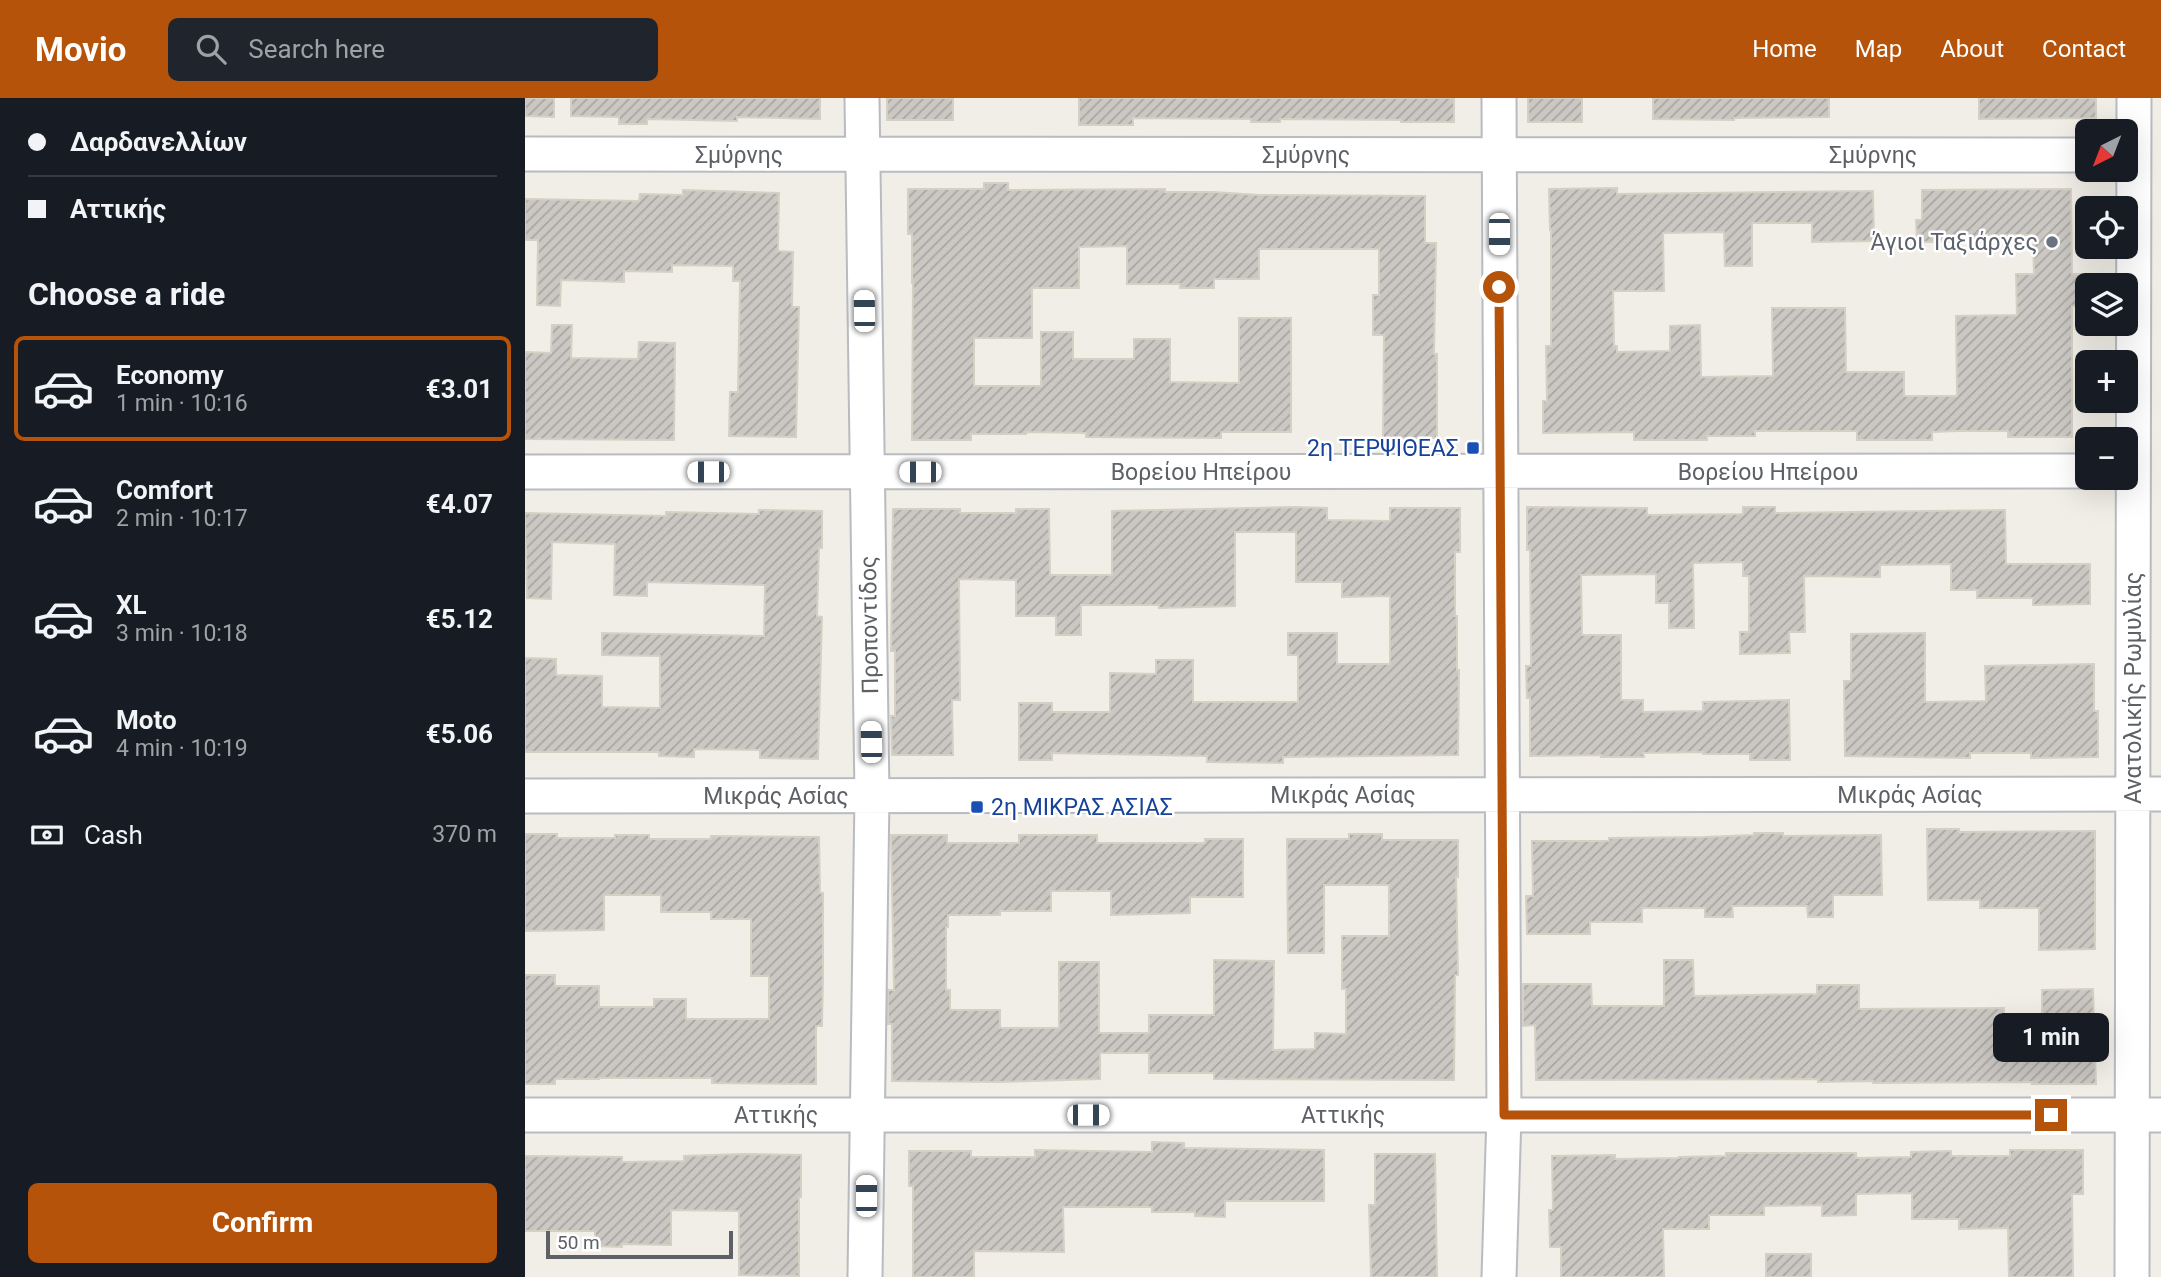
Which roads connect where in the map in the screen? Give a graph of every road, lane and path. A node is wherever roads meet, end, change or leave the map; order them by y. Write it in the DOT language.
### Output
graph roads {
  1 [pos="862,98"];
  2 [pos="1499,98"];
  3 [pos="2134,98"];
  4 [pos="525,155"];
  5 [pos="862,155"];
  6 [pos="1499,155"];
  7 [pos="2075,155"];
  8 [pos="2140,155"];
  9 [pos="2075,471"];
  10 [pos="2140,471"];
  11 [pos="525,472"];
  12 [pos="866,472"];
  13 [pos="1500,472"];
  14 [pos="2147,794"];
  15 [pos="1503,795"];
  16 [pos="525,796"];
  17 [pos="872,796"];
  18 [pos="525,1115"];
  19 [pos="866,1115"];
  20 [pos="1504,1115"];
  21 [pos="2147,1115"];
  22 [pos="865,1277"];
  23 [pos="1499,1277"];
  24 [pos="2132,1277"];
  1 -- 5 [label="street, Προποντίδος"];
  2 -- 6 [label="street"];
  3 -- 8 [label="street, Ανατολικής Ρωμυλίας"];
  4 -- 5 [label="street, Σμύρνης"];
  5 -- 6 [label="street, Σμύρνης"];
  5 -- 12 [label="street, Προποντίδος"];
  6 -- 7 [label="street, Σμύρνης"];
  6 -- 13 [label="street"];
  8 -- 10 [label="street, Ανατολικής Ρωμυλίας"];
  9 -- 13 [label="street, Βορείου Ηπείρου"];
  10 -- 14 [label="street, Ανατολικής Ρωμυλίας"];
  11 -- 12 [label="street, Βορείου Ηπείρου"];
  12 -- 13 [label="street, Βορείου Ηπείρου"];
  12 -- 17 [label="street, Προποντίδος"];
  13 -- 15 [label="street"];
  14 -- 15 [label="street, Μικράς Ασίας"];
  14 -- 21 [label="street, Ανατολικής Ρωμυλίας"];
  15 -- 17 [label="street, Μικράς Ασίας"];
  15 -- 20 [label="street"];
  16 -- 17 [label="street, Μικράς Ασίας"];
  17 -- 19 [label="street, Προποντίδος"];
  18 -- 19 [label="street, Αττικής"];
  19 -- 20 [label="street, Αττικής"];
  19 -- 22 [label="street, Προποντίδος"];
  20 -- 21 [label="street, Αττικής"];
  20 -- 23 [label="street"];
  21 -- 24 [label="street, Ανατολικής Ρωμυλίας"];
}
